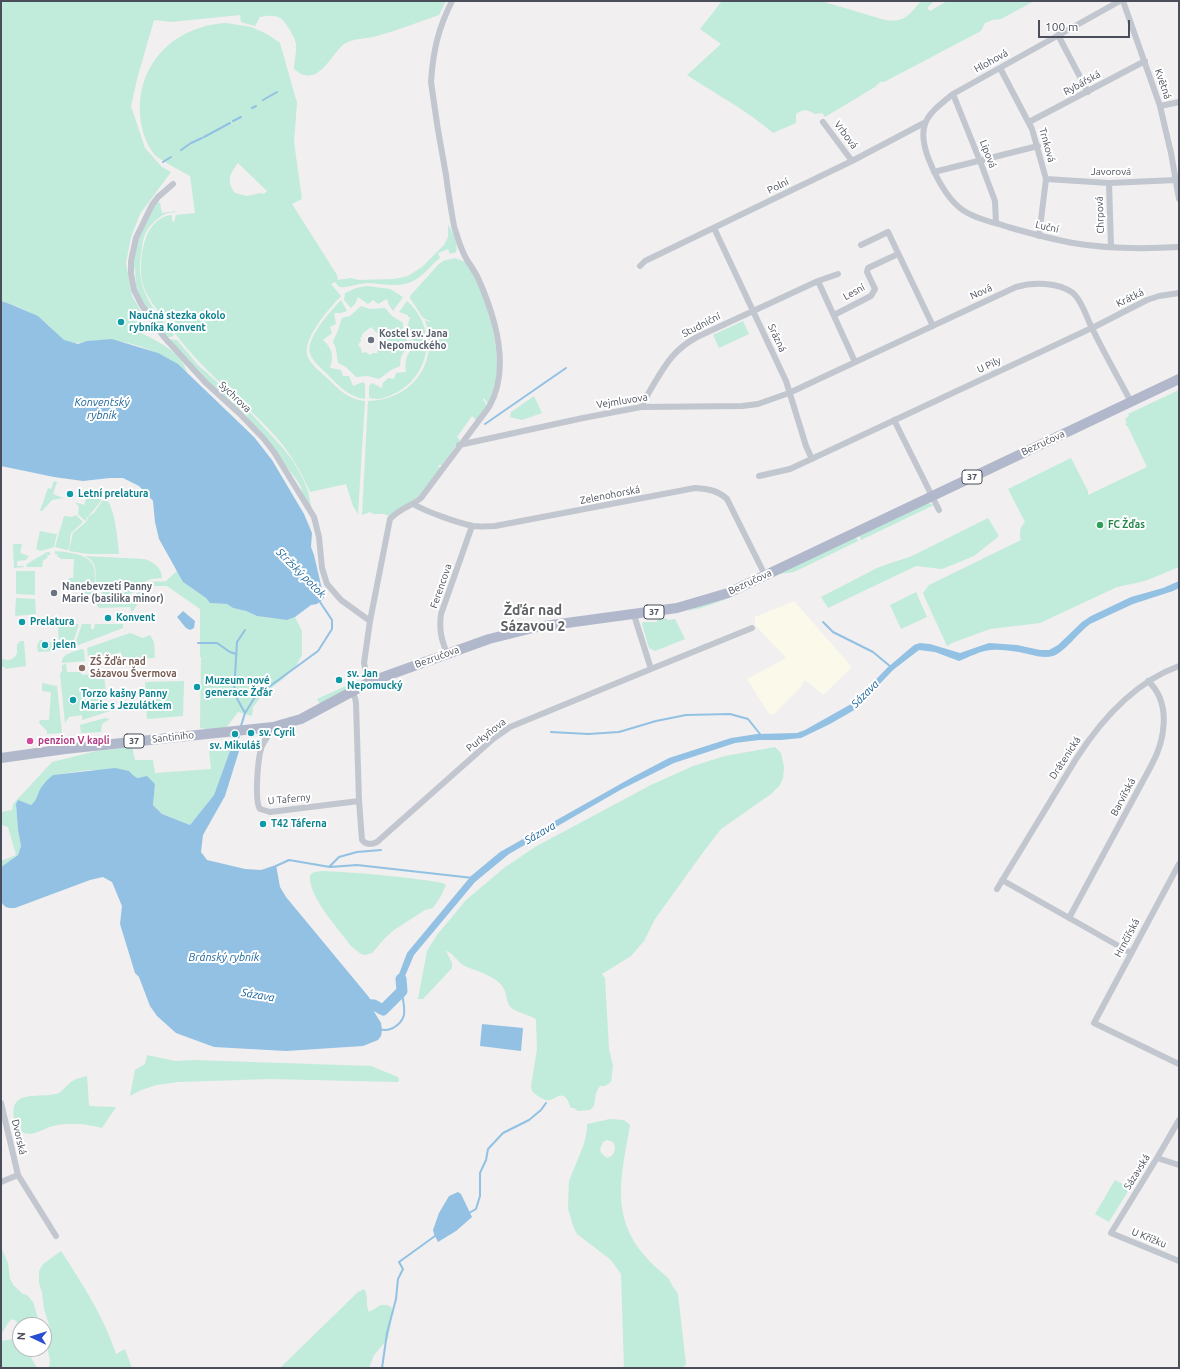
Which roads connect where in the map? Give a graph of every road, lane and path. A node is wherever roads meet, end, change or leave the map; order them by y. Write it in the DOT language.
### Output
graph roads {
  1 [pos="452,1"];
  2 [pos="1120,1"];
  3 [pos="1123,1"];
  4 [pos="1058,35"];
  5 [pos="1144,61"];
  6 [pos="1000,68"];
  7 [pos="1088,92"];
  8 [pos="953,94"];
  9 [pos="1179,102"];
  10 [pos="1160,106"];
  11 [pos="823,122"];
  12 [pos="1029,122"];
  13 [pos="924,123"];
  14 [pos="1038,146"];
  15 [pos="852,161"];
  16 [pos="980,161"];
  17 [pos="934,172"];
  18 [pos="1046,179"];
  19 [pos="1176,180"];
  20 [pos="1109,183"];
  21 [pos="172,184"];
  22 [pos="1179,199"];
  23 [pos="996,223"];
  24 [pos="714,228"];
  25 [pos="1039,236"];
  26 [pos="861,245"];
  27 [pos="1111,247"];
  28 [pos="1179,247"];
  29 [pos="898,254"];
  30 [pos="640,266"];
  31 [pos="838,274"];
  32 [pos="818,280"];
  33 [pos="1179,293"];
  34 [pos="753,311"];
  35 [pos="834,315"];
  36 [pos="933,326"];
  37 [pos="1092,328"];
  38 [pos="855,362"];
  39 [pos="1179,379"];
  40 [pos="789,393"];
  41 [pos="1131,402"];
  42 [pos="641,407"];
  43 [pos="894,420"];
  44 [pos="459,445"];
  45 [pos="812,459"];
  46 [pos="760,476"];
  47 [pos="932,496"];
  48 [pos="413,504"];
  49 [pos="939,510"];
  50 [pos="472,526"];
  51 [pos="765,575"];
  52 [pos="634,614"];
  53 [pos="370,621"];
  54 [pos="752,628"];
  55 [pos="447,654"];
  56 [pos="1179,666"];
  57 [pos="651,669"];
  58 [pos="1148,681"];
  59 [pos="368,683"];
  60 [pos="352,692"];
  61 [pos="273,727"];
  62 [pos="1,758"];
  63 [pos="359,801"];
  64 [pos="1179,864"];
  65 [pos="1002,880"];
  66 [pos="997,889"];
  67 [pos="1069,918"];
  68 [pos="1131,953"];
  69 [pos="1179,1064"];
  70 [pos="1,1103"];
  71 [pos="1179,1120"];
  72 [pos="1157,1158"];
  73 [pos="1179,1165"];
  74 [pos="18,1175"];
  75 [pos="1,1182"];
  76 [pos="1111,1233"];
  77 [pos="56,1236"];
  78 [pos="1179,1261"];
  1 -- 44 [label="street"];
  2 -- 4 [label="street, Hlohová"];
  3 -- 5 [label="street, Květná"];
  4 -- 6 [label="street, Hlohová"];
  4 -- 7 [label="street"];
  5 -- 7 [label="street, Rybářská"];
  5 -- 10 [label="street, Květná"];
  6 -- 8 [label="street, Hlohová"];
  6 -- 12 [label="street, Trnková"];
  7 -- 12 [label="street, Rybářská"];
  8 -- 13 [label="street, Hlohová"];
  8 -- 16 [label="street, Lipová"];
  9 -- 10 [label="street"];
  10 -- 19 [label="street, Květná"];
  11 -- 15 [label="street, Vrbová"];
  12 -- 14 [label="street, Trnková"];
  13 -- 15 [label="street, Polní"];
  13 -- 17 [label="street"];
  14 -- 16 [label="street"];
  14 -- 18 [label="street, Trnková"];
  15 -- 24 [label="street, Polní"];
  16 -- 17 [label="street"];
  16 -- 23 [label="street, Lipová"];
  17 -- 23 [label="street, Luční"];
  18 -- 20 [label="street, Javorová"];
  18 -- 25 [label="street, Trnková"];
  19 -- 20 [label="street, Javorová"];
  19 -- 22 [label="street, Květná"];
  20 -- 27 [label="street, Chrpová"];
  21 -- 53 [label="street, Sychrova"];
  23 -- 25 [label="street, Luční"];
  24 -- 30 [label="street, Polní"];
  24 -- 34 [label="street, Srázná"];
  25 -- 27 [label="street, Luční"];
  26 -- 29 [label="street"];
  27 -- 28 [label="street, Luční"];
  29 -- 35 [label="street, Lesní"];
  29 -- 36 [label="street"];
  31 -- 32 [label="street"];
  32 -- 34 [label="street"];
  32 -- 35 [label="street"];
  33 -- 37 [label="street, Krátká"];
  34 -- 40 [label="street, Srázná"];
  34 -- 42 [label="street, Studniční"];
  35 -- 38 [label="street"];
  36 -- 37 [label="street, Nová"];
  36 -- 38 [label="street, Nová"];
  37 -- 41 [label="street, Nová"];
  37 -- 43 [label="street, U Pily"];
  38 -- 40 [label="street, Nová"];
  39 -- 41 [label="main road, Bezručova / 37"];
  40 -- 42 [label="street, Vejmluvova"];
  40 -- 45 [label="street, Srázná"];
  41 -- 47 [label="main road, Bezručova / 37"];
  42 -- 44 [label="street, Vejmluvova"];
  43 -- 45 [label="street, U Pily"];
  43 -- 47 [label="street"];
  44 -- 48 [label="street"];
  45 -- 46 [label="street, U Pily"];
  47 -- 49 [label="street"];
  47 -- 51 [label="main road, Bezručova / 37"];
  48 -- 50 [label="street, Zelenohorská"];
  48 -- 53 [label="street"];
  50 -- 51 [label="street, Zelenohorská"];
  50 -- 55 [label="street, Ferencova"];
  51 -- 52 [label="main road, Bezručova / 37"];
  52 -- 55 [label="main road, Bezručova / 37"];
  52 -- 57 [label="street"];
  53 -- 59 [label="street"];
  54 -- 57 [label="street, Purkyňova"];
  55 -- 59 [label="main road, Bezručova / 37"];
  56 -- 58 [label="street, Drátenická"];
  57 -- 63 [label="street, Purkyňova"];
  58 -- 65 [label="street, Drátenická"];
  58 -- 67 [label="street, Barvířská"];
  59 -- 60 [label="main road, Bezručova / 37"];
  60 -- 61 [label="main road, Bezručova / 37"];
  60 -- 63 [label="street"];
  61 -- 62 [label="main road, Santiniho / 37"];
  61 -- 63 [label="street, U Taferny"];
  64 -- 68 [label="street, Hrnčířská"];
  65 -- 66 [label="street, Drátenická"];
  65 -- 67 [label="street"];
  67 -- 68 [label="street"];
  68 -- 69 [label="street, Hrnčířská"];
  70 -- 74 [label="street, Dvorská"];
  71 -- 72 [label="street, Sázavská"];
  72 -- 73 [label="street"];
  72 -- 76 [label="street, Sázavská"];
  74 -- 75 [label="street"];
  74 -- 77 [label="street, Dvorská"];
  76 -- 78 [label="street, U Křížku"];
}
